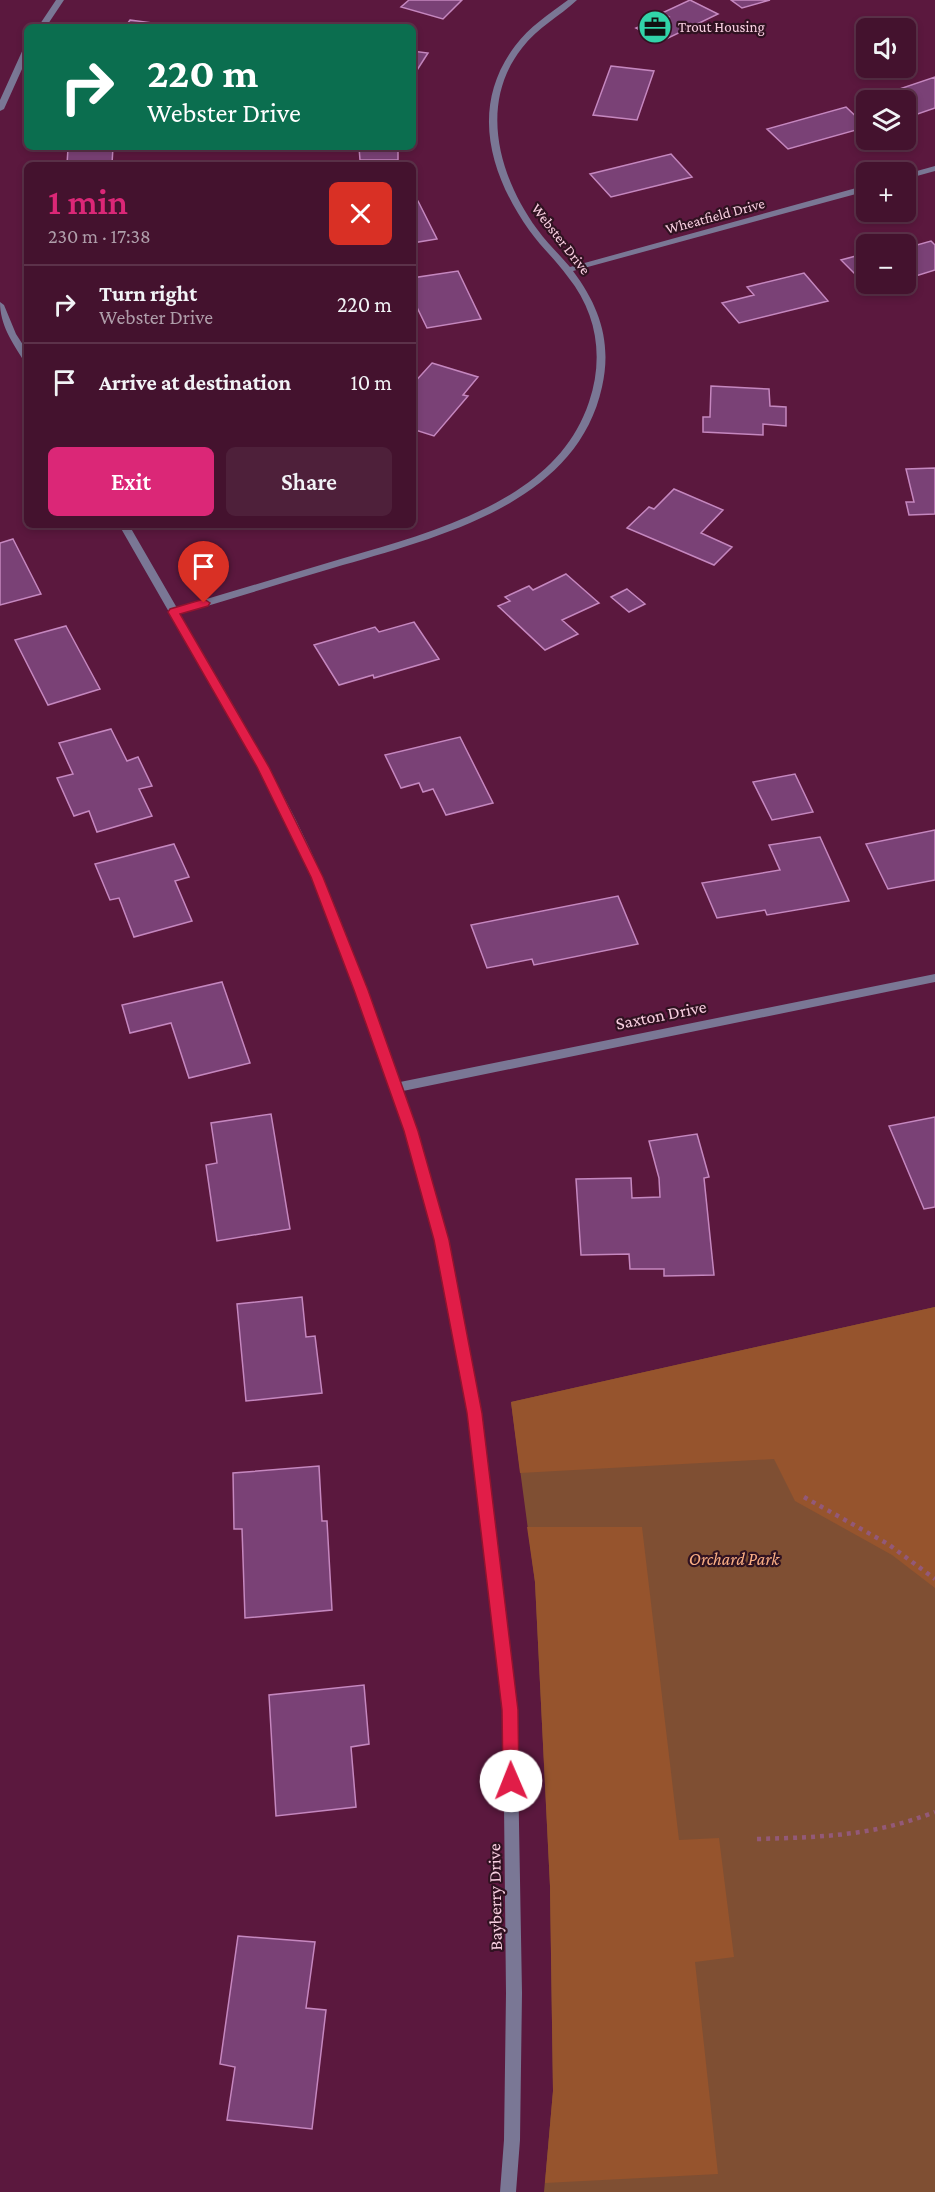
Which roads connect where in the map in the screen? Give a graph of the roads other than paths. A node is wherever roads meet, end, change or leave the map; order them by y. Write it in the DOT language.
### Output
graph roads {
  1 [pos="60,0"];
  2 [pos="573,0"];
  3 [pos="44,24"];
  4 [pos="24,56"];
  5 [pos="0,109"];
  6 [pos="935,168"];
  7 [pos="916,174"];
  8 [pos="856,191"];
  9 [pos="569,270"];
  10 [pos="0,305"];
  11 [pos="24,354"];
  12 [pos="126,528"];
  13 [pos="174,612"];
  14 [pos="935,978"];
  15 [pos="395,1088"];
  16 [pos="508,2192"];
  1 -- 3 [label="street"];
  2 -- 9 [label="street, Webster Drive"];
  4 -- 5 [label="street"];
  6 -- 7 [label="street"];
  8 -- 9 [label="street, Wheatfield Drive"];
  9 -- 13 [label="street, Webster Drive"];
  10 -- 11 [label="street"];
  12 -- 13 [label="street, Bayberry Drive"];
  13 -- 15 [label="street, Bayberry Drive"];
  14 -- 15 [label="street, Saxton Drive"];
  15 -- 16 [label="street, Bayberry Drive"];
}
